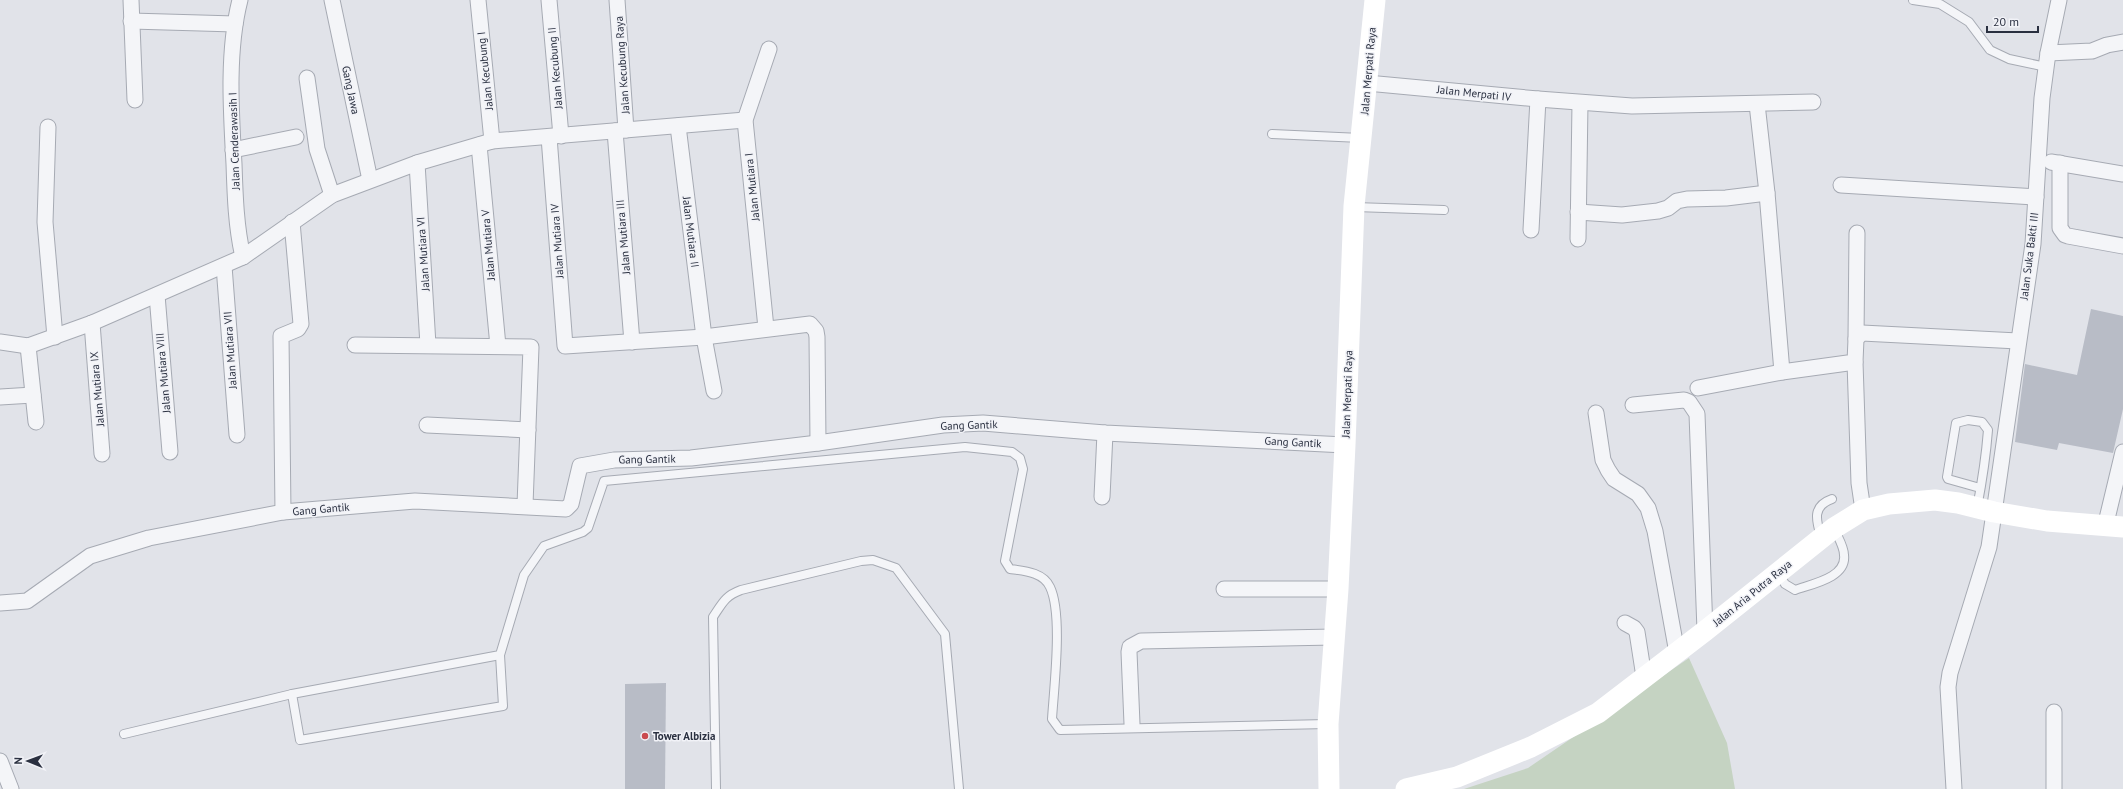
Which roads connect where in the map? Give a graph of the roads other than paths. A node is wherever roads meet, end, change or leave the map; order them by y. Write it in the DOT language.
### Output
graph roads {
  1 [pos="131,0"];
  2 [pos="240,0"];
  3 [pos="332,0"];
  4 [pos="478,0"];
  5 [pos="549,0"];
  6 [pos="617,0"];
  7 [pos="1375,0"];
  8 [pos="1913,0"];
  9 [pos="2058,0"];
  10 [pos="131,21"];
  11 [pos="235,24"];
  12 [pos="2123,42"];
  13 [pos="769,49"];
  14 [pos="2047,60"];
  15 [pos="307,78"];
  16 [pos="1367,83"];
  17 [pos="1538,99"];
  18 [pos="135,100"];
  19 [pos="1814,102"];
  20 [pos="1580,103"];
  21 [pos="1757,104"];
  22 [pos="745,120"];
  23 [pos="678,126"];
  24 [pos="48,127"];
  25 [pos="620,131"];
  26 [pos="1272,134"];
  27 [pos="296,136"];
  28 [pos="555,136"];
  29 [pos="1362,138"];
  30 [pos="485,143"];
  31 [pos="233,150"];
  32 [pos="2038,160"];
  33 [pos="417,163"];
  34 [pos="2060,163"];
  35 [pos="2123,174"];
  36 [pos="370,180"];
  37 [pos="1841,185"];
  38 [pos="1767,193"];
  39 [pos="332,195"];
  40 [pos="2036,197"];
  41 [pos="1354,206"];
  42 [pos="1444,210"];
  43 [pos="1578,212"];
  44 [pos="292,222"];
  45 [pos="1531,230"];
  46 [pos="1857,233"];
  47 [pos="1578,238"];
  48 [pos="2123,246"];
  49 [pos="243,257"];
  50 [pos="224,266"];
  51 [pos="157,295"];
  52 [pos="92,324"];
  53 [pos="766,328"];
  54 [pos="55,337"];
  55 [pos="704,337"];
  56 [pos="1856,339"];
  57 [pos="2018,341"];
  58 [pos="0,342"];
  59 [pos="632,342"];
  60 [pos="355,344"];
  61 [pos="428,345"];
  62 [pos="28,346"];
  63 [pos="498,346"];
  64 [pos="1855,362"];
  65 [pos="1782,372"];
  66 [pos="1698,388"];
  67 [pos="714,391"];
  68 [pos="33,395"];
  69 [pos="0,397"];
  70 [pos="1633,405"];
  71 [pos="1596,413"];
  72 [pos="36,422"];
  73 [pos="427,425"];
  74 [pos="528,430"];
  75 [pos="1105,433"];
  76 [pos="236,435"];
  77 [pos="818,443"];
  78 [pos="1345,445"];
  79 [pos="170,452"];
  80 [pos="2123,452"];
  81 [pos="102,454"];
  82 [pos="1102,497"];
  83 [pos="1832,499"];
  84 [pos="1984,503"];
  85 [pos="525,505"];
  86 [pos="1863,510"];
  87 [pos="283,512"];
  88 [pos="2114,527"];
  89 [pos="1827,533"];
  90 [pos="1778,573"];
  91 [pos="1224,589"];
  92 [pos="1338,589"];
  93 [pos="0,603"];
  94 [pos="1625,623"];
  95 [pos="1705,631"];
  96 [pos="1334,637"];
  97 [pos="1677,653"];
  98 [pos="500,655"];
  99 [pos="1644,677"];
  100 [pos="292,694"];
  101 [pos="2054,712"];
  102 [pos="1132,724"];
  103 [pos="1328,724"];
  104 [pos="124,734"];
  105 [pos="0,760"];
  106 [pos="11,789"];
  107 [pos="716,789"];
  108 [pos="959,789"];
  109 [pos="1330,789"];
  110 [pos="1406,789"];
  111 [pos="1954,789"];
  112 [pos="2054,789"];
  1 -- 10 [label="street"];
  2 -- 11 [label="street, Jalan Cenderawasih I"];
  3 -- 36 [label="street, Gang Jawa"];
  4 -- 30 [label="street, Jalan Kecubung I"];
  5 -- 28 [label="street, Jalan Kecubung II"];
  6 -- 25 [label="street, Jalan Kecubung Raya"];
  7 -- 16 [label="main road, Jalan Merpati Raya"];
  8 -- 14 [label="lane"];
  9 -- 14 [label="street, Jalan Suka Bakti III"];
  10 -- 11 [label="street"];
  10 -- 18 [label="street"];
  11 -- 31 [label="street, Jalan Cenderawasih I"];
  12 -- 14 [label="street"];
  13 -- 22 [label="street, Jalan Mutiara I"];
  14 -- 32 [label="street, Jalan Suka Bakti III"];
  15 -- 39 [label="street"];
  16 -- 17 [label="street, Jalan Merpati IV"];
  16 -- 29 [label="main road, Jalan Merpati Raya"];
  17 -- 20 [label="street, Jalan Merpati IV"];
  17 -- 45 [label="street"];
  19 -- 21 [label="street, Jalan Merpati IV"];
  20 -- 21 [label="street, Jalan Merpati IV"];
  20 -- 43 [label="street"];
  21 -- 38 [label="street"];
  22 -- 23 [label="street"];
  22 -- 53 [label="street, Jalan Mutiara I"];
  23 -- 25 [label="street"];
  23 -- 55 [label="street, Jalan Mutiara II"];
  24 -- 54 [label="street"];
  25 -- 28 [label="street"];
  25 -- 59 [label="street, Jalan Mutiara III"];
  26 -- 29 [label="lane"];
  27 -- 31 [label="street"];
  28 -- 30 [label="street"];
  28 -- 59 [label="street, Jalan Mutiara IV"];
  29 -- 41 [label="main road, Jalan Merpati Raya"];
  30 -- 33 [label="street"];
  30 -- 63 [label="street, Jalan Mutiara V"];
  31 -- 49 [label="street, Jalan Cenderawasih I"];
  32 -- 34 [label="street"];
  32 -- 40 [label="street, Jalan Suka Bakti III"];
  33 -- 36 [label="street"];
  33 -- 61 [label="street, Jalan Mutiara VI"];
  34 -- 35 [label="street"];
  34 -- 48 [label="street"];
  36 -- 39 [label="street"];
  37 -- 40 [label="street"];
  38 -- 43 [label="street"];
  38 -- 65 [label="street"];
  39 -- 44 [label="street"];
  40 -- 57 [label="street, Jalan Suka Bakti III"];
  41 -- 42 [label="lane"];
  41 -- 78 [label="main road, Jalan Merpati Raya"];
  43 -- 47 [label="street"];
  44 -- 49 [label="street"];
  44 -- 87 [label="street"];
  46 -- 56 [label="street"];
  49 -- 50 [label="street"];
  50 -- 51 [label="street"];
  50 -- 76 [label="street, Jalan Mutiara VII"];
  51 -- 52 [label="street"];
  51 -- 79 [label="street, Jalan Mutiara VIII"];
  52 -- 54 [label="street"];
  52 -- 81 [label="street, Jalan Mutiara IX"];
  53 -- 55 [label="street"];
  53 -- 77 [label="street"];
  54 -- 62 [label="street"];
  55 -- 59 [label="street"];
  55 -- 67 [label="street, Jalan Mutiara II"];
  56 -- 57 [label="street"];
  56 -- 64 [label="street"];
  57 -- 84 [label="street, Jalan Suka Bakti III"];
  58 -- 62 [label="street"];
  60 -- 61 [label="street"];
  61 -- 63 [label="street"];
  62 -- 68 [label="street"];
  63 -- 74 [label="street"];
  64 -- 65 [label="street"];
  64 -- 86 [label="street"];
  65 -- 66 [label="street"];
  68 -- 69 [label="street"];
  68 -- 72 [label="street"];
  70 -- 95 [label="street"];
  71 -- 97 [label="street"];
  73 -- 74 [label="street"];
  74 -- 85 [label="street"];
  75 -- 77 [label="street, Gang Gantik"];
  75 -- 78 [label="street, Gang Gantik"];
  75 -- 82 [label="street"];
  77 -- 85 [label="street, Gang Gantik"];
  78 -- 92 [label="main road, Jalan Merpati Raya"];
  80 -- 88 [label="street"];
  83 -- 89 [label="lane"];
  84 -- 84 [label="lane"];
  84 -- 86 [label="main road, Jalan Aria Putra Raya"];
  84 -- 88 [label="main road, Jalan Aria Putra Raya"];
  84 -- 111 [label="street, Jalan Suka Bakti III"];
  85 -- 87 [label="street, Gang Gantik"];
  86 -- 89 [label="main road, Jalan Aria Putra Raya"];
  87 -- 93 [label="street, Gang Gantik"];
  89 -- 90 [label="main road, Jalan Aria Putra Raya"];
  89 -- 90 [label="lane"];
  90 -- 95 [label="main road, Jalan Aria Putra Raya"];
  91 -- 92 [label="street"];
  92 -- 96 [label="main road, Jalan Merpati Raya"];
  94 -- 99 [label="street"];
  95 -- 97 [label="main road, Jalan Aria Putra Raya"];
  96 -- 102 [label="street"];
  96 -- 103 [label="main road, Jalan Merpati Raya"];
  97 -- 99 [label="main road, Jalan Aria Putra Raya"];
  98 -- 100 [label="lane"];
  98 -- 100 [label="lane"];
  98 -- 103 [label="lane"];
  99 -- 110 [label="main road, Jalan Aria Putra Raya"];
  100 -- 104 [label="lane"];
  101 -- 112 [label="street"];
  103 -- 109 [label="main road, Jalan Merpati Raya"];
  105 -- 106 [label="street"];
  107 -- 108 [label="lane"];
}
